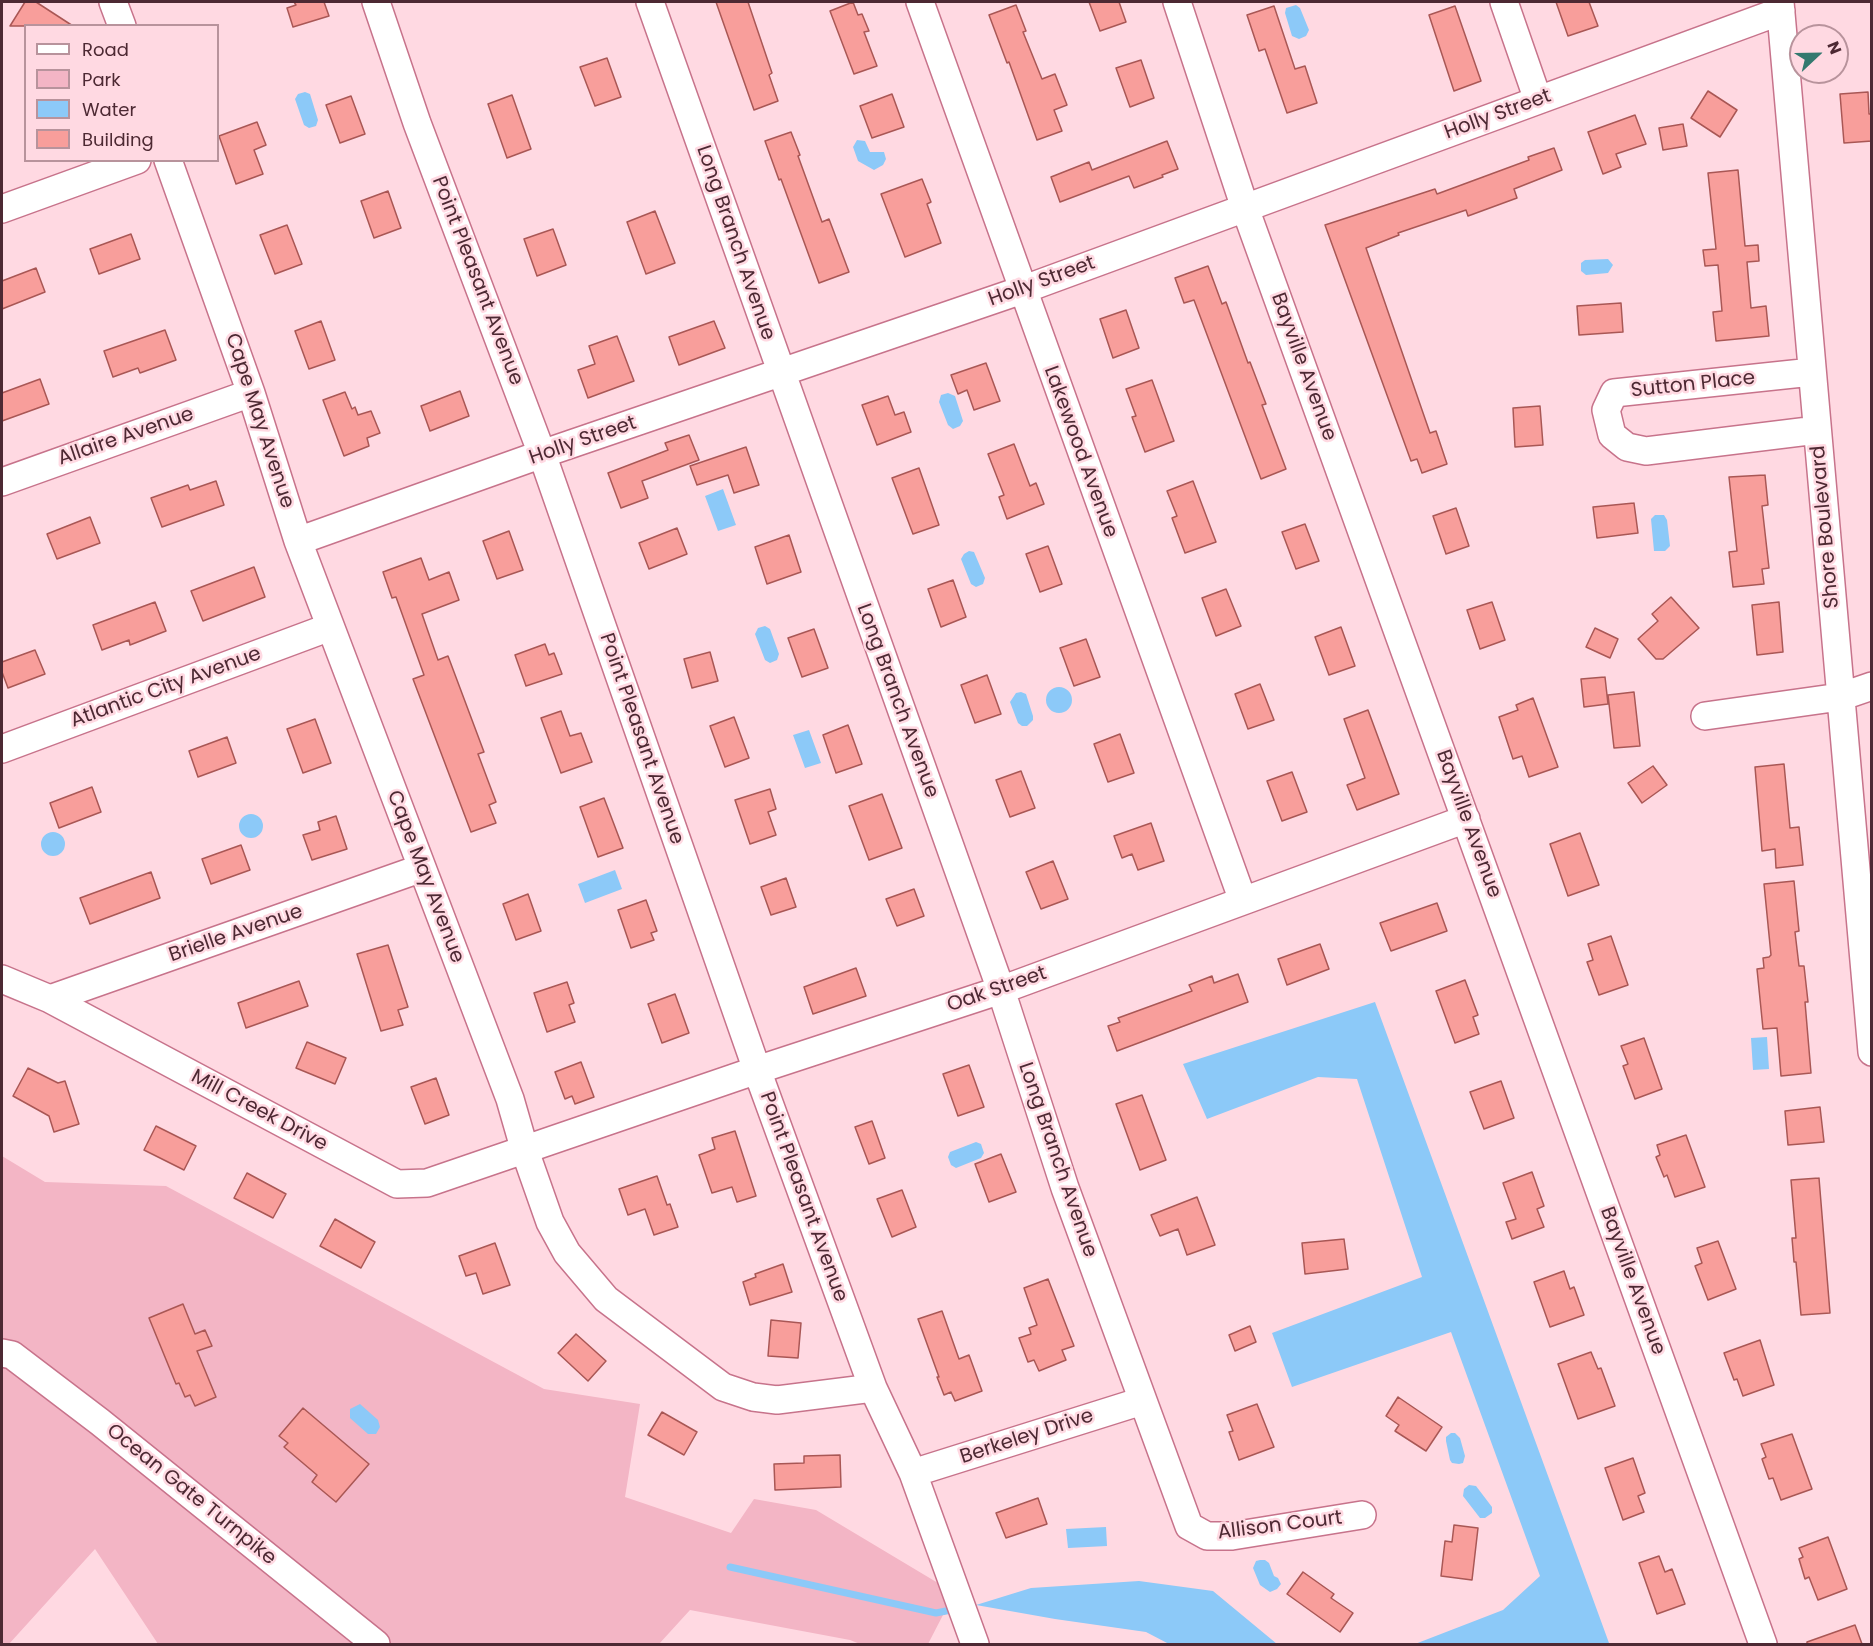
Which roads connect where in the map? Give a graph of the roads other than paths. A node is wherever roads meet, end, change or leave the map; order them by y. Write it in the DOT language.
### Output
graph roads {
  1 [pos="113,2"];
  2 [pos="376,2"];
  3 [pos="650,2"];
  4 [pos="920,2"];
  5 [pos="1177,2"];
  6 [pos="1504,2"];
  7 [pos="1781,6"];
  8 [pos="121,24"];
  9 [pos="1538,100"];
  10 [pos="131,162"];
  11 [pos="169,162"];
  12 [pos="1245,208"];
  13 [pos="2,209"];
  14 [pos="1022,290"];
  15 [pos="1812,372"];
  16 [pos="781,373"];
  17 [pos="251,393"];
  18 [pos="1817,430"];
  19 [pos="542,454"];
  20 [pos="2,482"];
  21 [pos="298,541"];
  22 [pos="330,627"];
  23 [pos="1872,686"];
  24 [pos="1840,697"];
  25 [pos="1706,716"];
  26 [pos="2,749"];
  27 [pos="1466,819"];
  28 [pos="422,868"];
  29 [pos="1243,901"];
  30 [pos="2,979"];
  31 [pos="1001,990"];
  32 [pos="50,999"];
  33 [pos="1872,1052"];
  34 [pos="757,1070"];
  35 [pos="525,1151"];
  36 [pos="2,1353"];
  37 [pos="873,1388"];
  38 [pos="1142,1401"];
  39 [pos="913,1473"];
  40 [pos="1362,1515"];
  41 [pos="376,1644"];
  42 [pos="975,1644"];
  43 [pos="1764,1644"];
  1 -- 8 [label="street"];
  2 -- 19 [label="street, Point Pleasant Avenue"];
  3 -- 16 [label="street, Long Branch Avenue"];
  4 -- 14 [label="street, Lakewood Avenue"];
  5 -- 12 [label="street, Bayville Avenue"];
  6 -- 9 [label="street"];
  7 -- 9 [label="street, Holly Street"];
  7 -- 15 [label="street, Shore Boulevard"];
  9 -- 12 [label="street, Holly Street"];
  10 -- 13 [label="street"];
  11 -- 17 [label="street, Cape May Avenue"];
  12 -- 14 [label="street, Holly Street"];
  12 -- 27 [label="street, Bayville Avenue"];
  14 -- 16 [label="street, Holly Street"];
  14 -- 29 [label="street, Lakewood Avenue"];
  15 -- 18 [label="street, Shore Boulevard"];
  15 -- 18 [label="street, Sutton Place"];
  16 -- 19 [label="street, Holly Street"];
  16 -- 31 [label="street, Long Branch Avenue"];
  17 -- 20 [label="street, Allaire Avenue"];
  17 -- 21 [label="street, Cape May Avenue"];
  18 -- 24 [label="street, Shore Boulevard"];
  19 -- 21 [label="street, Holly Street"];
  19 -- 34 [label="street, Point Pleasant Avenue"];
  21 -- 22 [label="street, Cape May Avenue"];
  22 -- 26 [label="street, Atlantic City Avenue"];
  22 -- 28 [label="street, Cape May Avenue"];
  23 -- 24 [label="street"];
  24 -- 25 [label="street"];
  24 -- 33 [label="street, Shore Boulevard"];
  27 -- 29 [label="street, Oak Street"];
  27 -- 43 [label="street, Bayville Avenue"];
  28 -- 32 [label="street, Brielle Avenue"];
  28 -- 35 [label="street, Cape May Avenue"];
  29 -- 31 [label="street, Oak Street"];
  30 -- 32 [label="street, Mill Creek Drive"];
  31 -- 34 [label="street, Oak Street"];
  31 -- 38 [label="street, Long Branch Avenue"];
  32 -- 35 [label="street, Mill Creek Drive"];
  34 -- 35 [label="street, Oak Street"];
  34 -- 37 [label="street, Point Pleasant Avenue"];
  35 -- 37 [label="street, Cape May Avenue"];
  36 -- 41 [label="street, Ocean Gate Turnpike"];
  37 -- 39 [label="street, Point Pleasant Avenue"];
  38 -- 39 [label="street, Berkeley Drive"];
  38 -- 40 [label="street, Allison Court"];
  39 -- 42 [label="street, Point Pleasant Avenue"];
}
